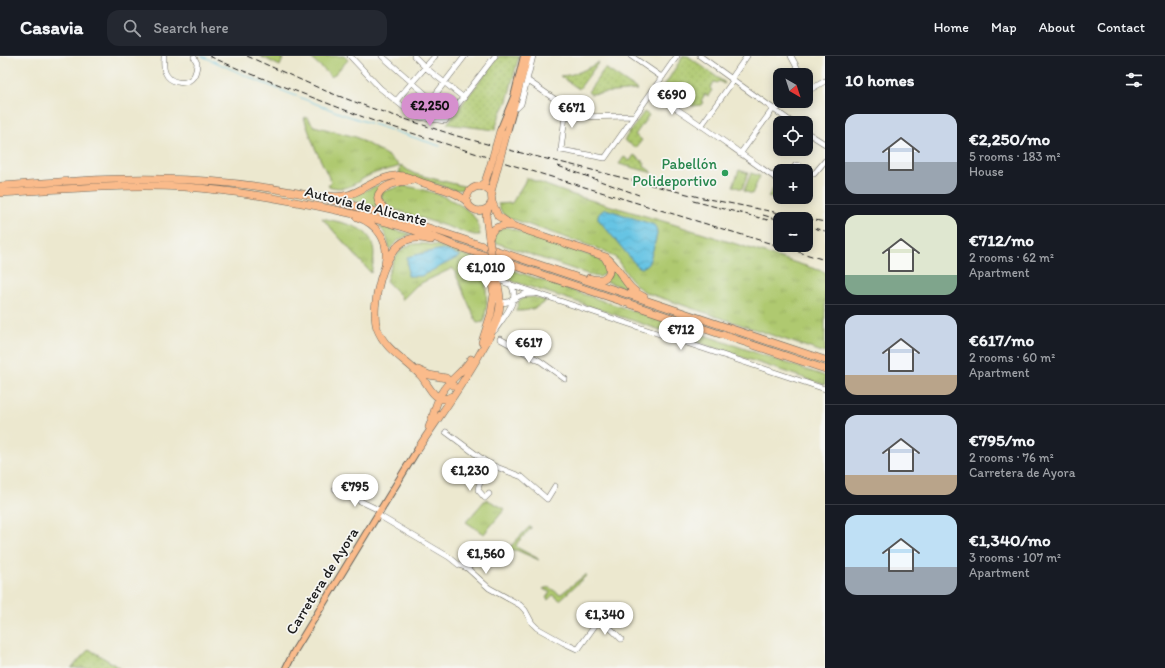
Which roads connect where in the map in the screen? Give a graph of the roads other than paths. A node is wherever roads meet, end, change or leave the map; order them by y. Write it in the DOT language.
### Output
graph roads {
  1 [pos="164,56"];
  2 [pos="382,56"];
  3 [pos="414,56"];
  4 [pos="435,56"];
  5 [pos="465,56"];
  6 [pos="524,56"];
  7 [pos="528,56"];
  8 [pos="533,56"];
  9 [pos="631,56"];
  10 [pos="677,56"];
  11 [pos="700,56"];
  12 [pos="747,56"];
  13 [pos="791,56"];
  14 [pos="194,57"];
  15 [pos="353,57"];
  16 [pos="492,57"];
  17 [pos="426,68"];
  18 [pos="797,68"];
  19 [pos="662,76"];
  20 [pos="527,80"];
  21 [pos="732,80"];
  22 [pos="825,81"];
  23 [pos="444,82"];
  24 [pos="412,83"];
  25 [pos="813,88"];
  26 [pos="651,93"];
  27 [pos="464,98"];
  28 [pos="431,99"];
  29 [pos="396,101"];
  30 [pos="566,107"];
  31 [pos="514,108"];
  32 [pos="778,108"];
  33 [pos="774,110"];
  34 [pos="418,116"];
  35 [pos="635,116"];
  36 [pos="783,116"];
  37 [pos="565,117"];
  38 [pos="580,117"];
  39 [pos="702,126"];
  40 [pos="503,132"];
  41 [pos="813,136"];
  42 [pos="825,144"];
  43 [pos="740,154"];
  44 [pos="825,161"];
  45 [pos="493,168"];
  46 [pos="813,173"];
  47 [pos="773,176"];
  48 [pos="422,183"];
  49 [pos="0,186"];
  50 [pos="480,186"];
  51 [pos="471,190"];
  52 [pos="0,193"];
  53 [pos="452,193"];
  54 [pos="492,194"];
  55 [pos="309,196"];
  56 [pos="468,203"];
  57 [pos="490,205"];
  58 [pos="473,209"];
  59 [pos="342,211"];
  60 [pos="402,220"];
  61 [pos="513,226"];
  62 [pos="487,239"];
  63 [pos="453,244"];
  64 [pos="603,256"];
  65 [pos="567,273"];
  66 [pos="382,276"];
  67 [pos="499,279"];
  68 [pos="494,294"];
  69 [pos="542,295"];
  70 [pos="514,300"];
  71 [pos="500,302"];
  72 [pos="660,305"];
  73 [pos="500,339"];
  74 [pos="484,347"];
  75 [pos="825,360"];
  76 [pos="466,366"];
  77 [pos="412,367"];
  78 [pos="825,368"];
  79 [pos="443,377"];
  80 [pos="565,379"];
  81 [pos="451,382"];
  82 [pos="430,388"];
  83 [pos="825,389"];
  84 [pos="454,395"];
  85 [pos="438,398"];
  86 [pos="434,412"];
  87 [pos="446,432"];
  88 [pos="419,447"];
  89 [pos="491,464"];
  90 [pos="555,486"];
  91 [pos="335,489"];
  92 [pos="489,494"];
  93 [pos="380,513"];
  94 [pos="621,639"];
  95 [pos="286,668"];
  1 -- 14 [label="street"];
  2 -- 24 [label="street"];
  3 -- 17 [label="street"];
  4 -- 17 [label="street"];
  5 -- 23 [label="street"];
  6 -- 40 [label="main road"];
  7 -- 31 [label="main road"];
  8 -- 20 [label="street"];
  9 -- 19 [label="street"];
  10 -- 19 [label="street"];
  11 -- 21 [label="street"];
  12 -- 21 [label="street"];
  13 -- 18 [label="street"];
  15 -- 29 [label="street"];
  16 -- 27 [label="street"];
  17 -- 23 [label="street"];
  17 -- 24 [label="street"];
  19 -- 26 [label="street"];
  20 -- 30 [label="street"];
  20 -- 31 [label="street"];
  21 -- 33 [label="street"];
  21 -- 39 [label="street"];
  22 -- 25 [label="street"];
  23 -- 27 [label="street"];
  23 -- 28 [label="street"];
  24 -- 28 [label="street"];
  24 -- 29 [label="street"];
  26 -- 35 [label="street"];
  26 -- 39 [label="street"];
  27 -- 34 [label="street"];
  28 -- 34 [label="street"];
  29 -- 34 [label="street"];
  30 -- 37 [label="street"];
  30 -- 38 [label="street"];
  31 -- 40 [label="main road"];
  32 -- 33 [label="street"];
  33 -- 36 [label="street"];
  33 -- 43 [label="street"];
  35 -- 37 [label="street"];
  35 -- 38 [label="street"];
  37 -- 38 [label="street"];
  39 -- 43 [label="street"];
  40 -- 45 [label="highway, bridge"];
  41 -- 42 [label="street"];
  43 -- 47 [label="street"];
  44 -- 46 [label="street"];
  45 -- 50 [label="highway"];
  45 -- 54 [label="highway"];
  48 -- 53 [label="highway"];
  48 -- 55 [label="highway"];
  48 -- 60 [label="highway"];
  49 -- 55 [label="highway, Autovía de Alicante"];
  50 -- 51 [label="highway"];
  50 -- 54 [label="highway"];
  51 -- 53 [label="highway"];
  51 -- 56 [label="highway"];
  52 -- 59 [label="highway, Autovía de Alicante"];
  53 -- 56 [label="highway"];
  54 -- 57 [label="highway"];
  55 -- 60 [label="highway, Autovía de Alicante"];
  56 -- 58 [label="highway"];
  57 -- 58 [label="highway"];
  57 -- 61 [label="highway"];
  57 -- 62 [label="highway"];
  58 -- 62 [label="highway"];
  59 -- 63 [label="highway, Autovía de Alicante"];
  59 -- 66 [label="highway"];
  60 -- 65 [label="highway, Autovía de Alicante"];
  61 -- 62 [label="highway"];
  61 -- 64 [label="highway"];
  62 -- 67 [label="highway, bridge"];
  63 -- 66 [label="highway"];
  63 -- 78 [label="highway, Autovía de Alicante"];
  64 -- 65 [label="highway"];
  64 -- 72 [label="highway"];
  65 -- 72 [label="highway, Autovía de Alicante"];
  66 -- 77 [label="highway"];
  67 -- 68 [label="highway"];
  67 -- 68 [label="street"];
  67 -- 69 [label="street"];
  67 -- 70 [label="street"];
  67 -- 71 [label="highway"];
  68 -- 71 [label="street"];
  68 -- 76 [label="highway"];
  69 -- 70 [label="street"];
  69 -- 83 [label="street"];
  70 -- 71 [label="street"];
  70 -- 74 [label="street"];
  71 -- 74 [label="highway"];
  72 -- 75 [label="highway, Autovía de Alicante"];
  73 -- 80 [label="street"];
  74 -- 84 [label="highway"];
  76 -- 79 [label="highway"];
  76 -- 81 [label="highway"];
  77 -- 79 [label="highway"];
  77 -- 82 [label="highway"];
  79 -- 81 [label="highway"];
  79 -- 82 [label="highway"];
  81 -- 84 [label="highway"];
  81 -- 85 [label="highway"];
  82 -- 85 [label="highway"];
  82 -- 86 [label="highway"];
  84 -- 85 [label="highway"];
  84 -- 88 [label="highway"];
  85 -- 86 [label="highway"];
  86 -- 88 [label="highway"];
  87 -- 89 [label="street"];
  88 -- 93 [label="main road, Carretera de Ayora"];
  89 -- 90 [label="street"];
  89 -- 92 [label="street"];
  91 -- 93 [label="street"];
  93 -- 94 [label="street"];
  93 -- 95 [label="main road, Carretera de Ayora"];
}
